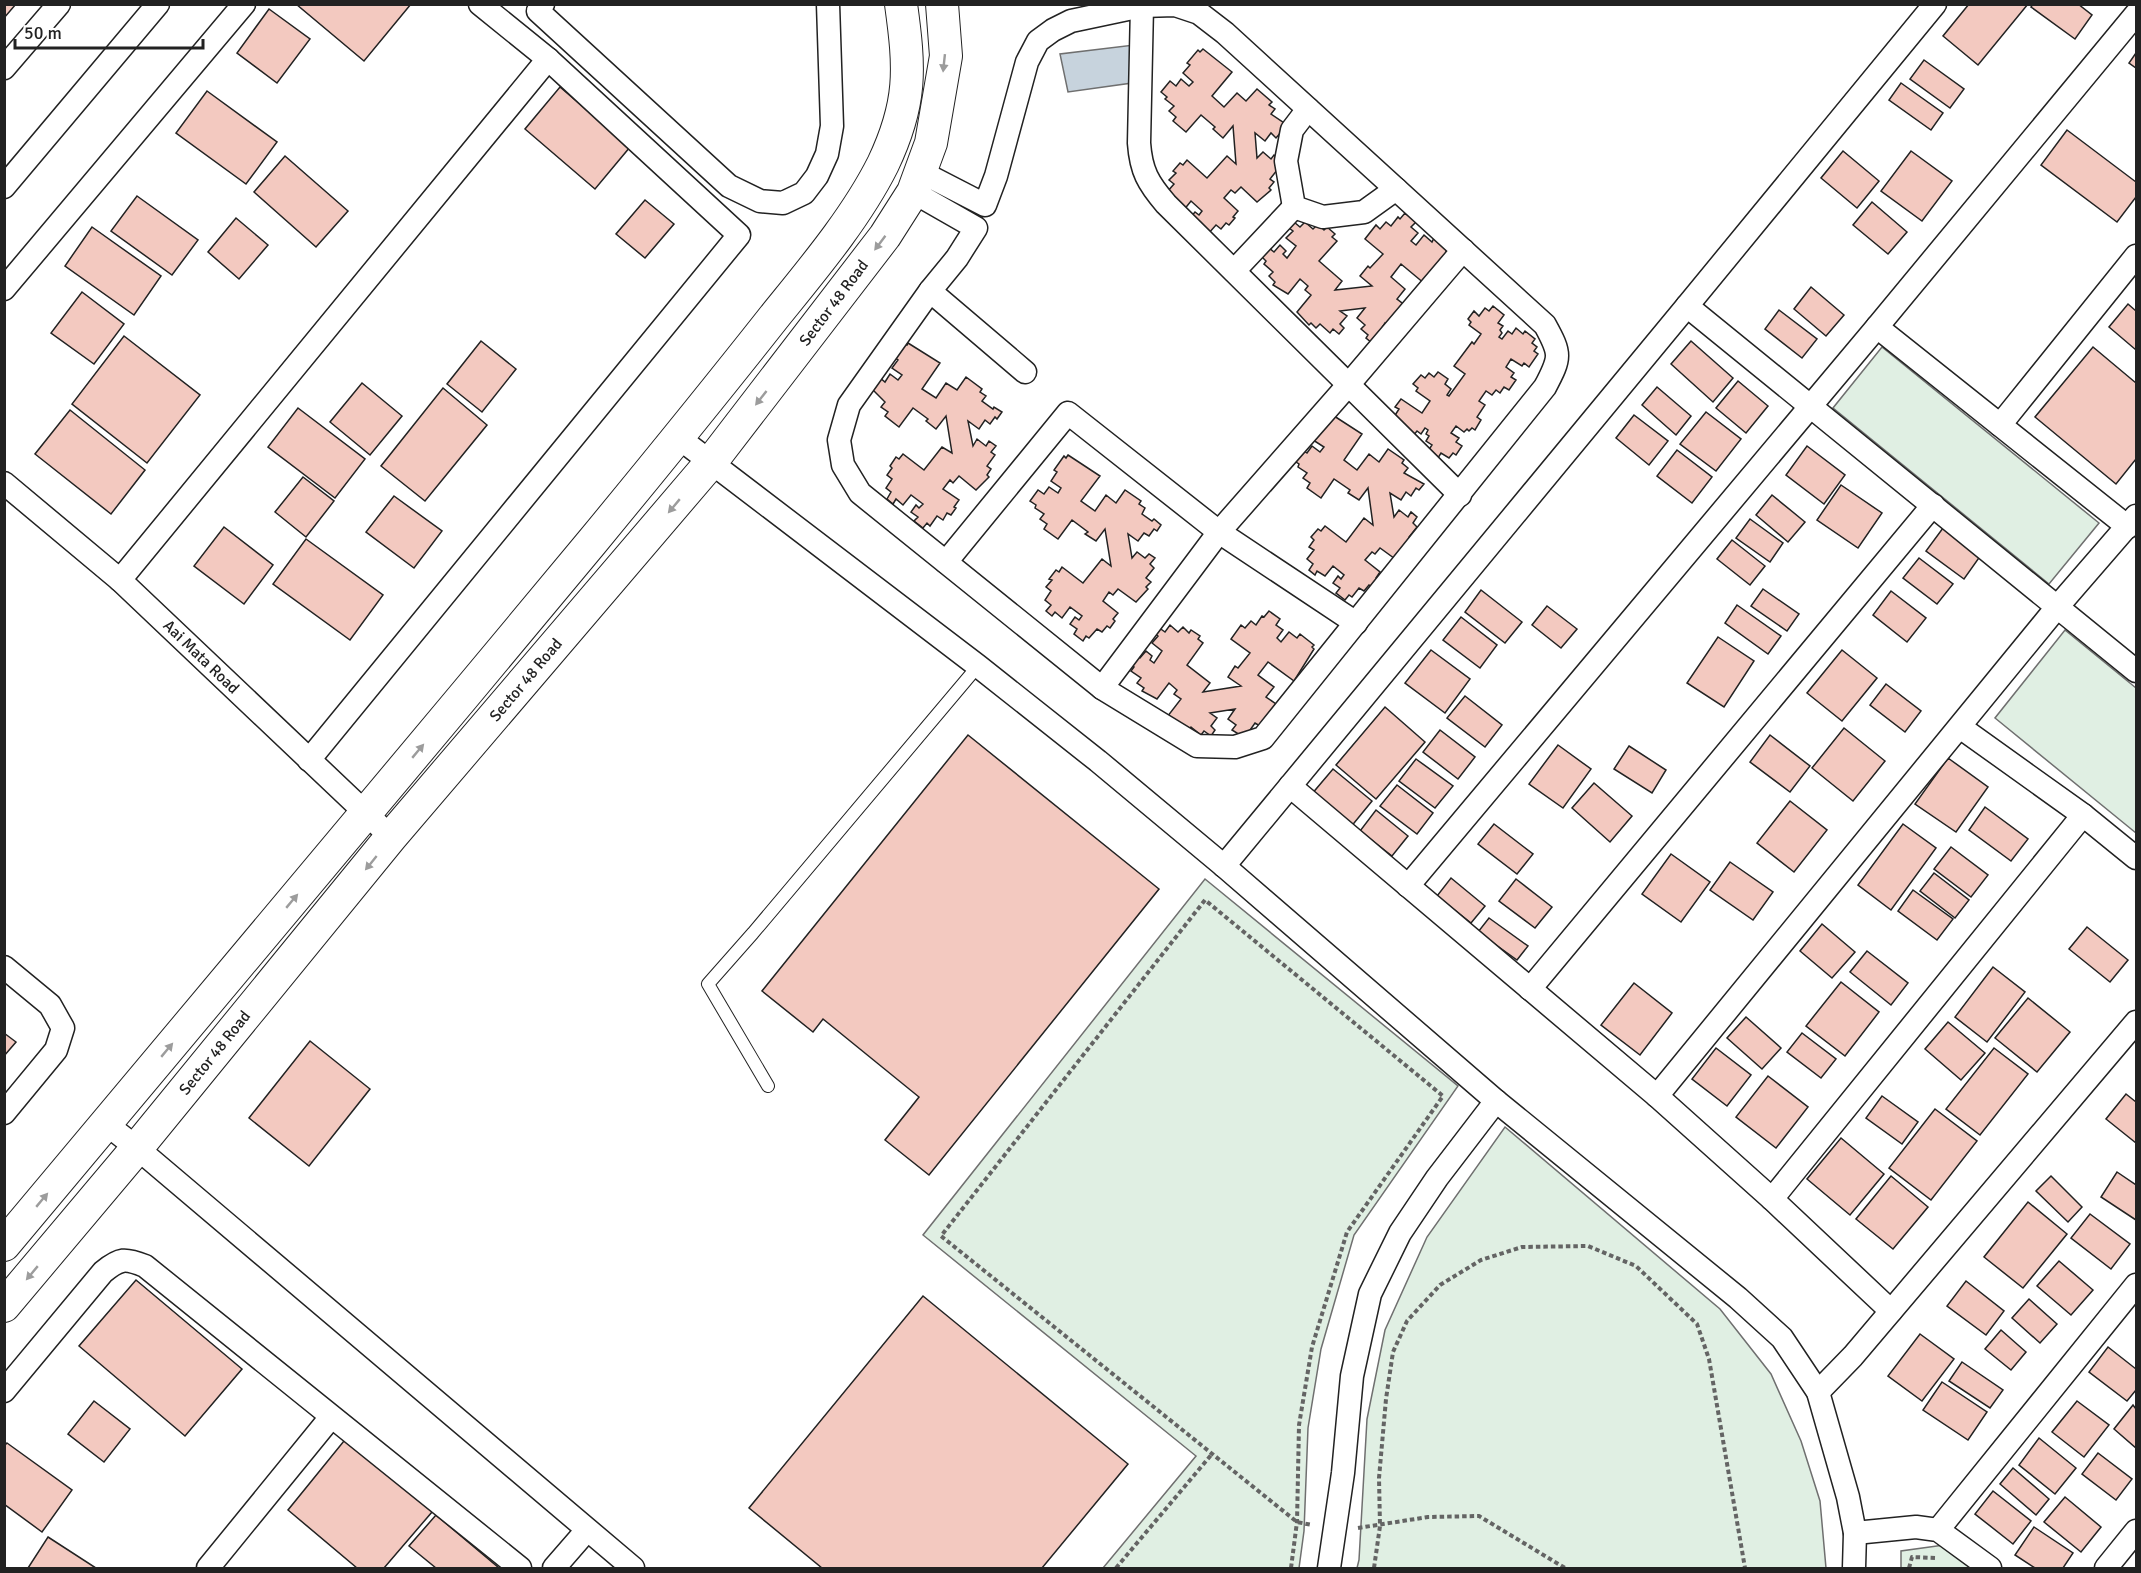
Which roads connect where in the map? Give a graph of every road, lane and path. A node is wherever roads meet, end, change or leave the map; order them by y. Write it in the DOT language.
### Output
graph roads {
  1 [pos="59,4"];
  2 [pos="158,4"];
  3 [pos="244,4"];
  4 [pos="480,4"];
  5 [pos="543,4"];
  6 [pos="828,4"];
  7 [pos="901,4"];
  8 [pos="942,4"];
  9 [pos="1935,4"];
  10 [pos="2129,4"];
  11 [pos="1142,6"];
  12 [pos="2136,12"];
  13 [pos="548,59"];
  14 [pos="4,68"];
  15 [pos="1308,109"];
  16 [pos="917,182"];
  17 [pos="4,187"];
  18 [pos="1396,189"];
  19 [pos="1294,207"];
  20 [pos="1462,250"];
  21 [pos="2136,256"];
  22 [pos="1234,272"];
  23 [pos="4,289"];
  24 [pos="930,291"];
  25 [pos="1688,306"];
  26 [pos="1877,327"];
  27 [pos="1025,372"];
  28 [pos="1349,384"];
  29 [pos="1811,407"];
  30 [pos="2000,425"];
  31 [pos="679,438"];
  32 [pos="712,462"];
  33 [pos="4,483"];
  34 [pos="1460,495"];
  35 [pos="1932,505"];
  36 [pos="2132,522"];
  37 [pos="1219,532"];
  38 [pos="946,562"];
  39 [pos="120,580"];
  40 [pos="2058,606"];
  41 [pos="1356,623"];
  42 [pos="978,666"];
  43 [pos="2136,671"];
  44 [pos="1102,688"];
  45 [pos="1960,727"];
  46 [pos="309,760"];
  47 [pos="1290,786"];
  48 [pos="366,813"];
  49 [pos="2083,814"];
  50 [pos="392,837"];
  51 [pos="2136,858"];
  52 [pos="1224,866"];
  53 [pos="1408,886"];
  54 [pos="4,967"];
  55 [pos="1530,989"];
  56 [pos="2136,1022"];
  57 [pos="768,1086"];
  58 [pos="1657,1096"];
  59 [pos="1496,1101"];
  60 [pos="4,1113"];
  61 [pos="105,1124"];
  62 [pos="137,1148"];
  63 [pos="1772,1199"];
  64 [pos="4,1245"];
  65 [pos="2136,1285"];
  66 [pos="4,1306"];
  67 [pos="1891,1311"];
  68 [pos="4,1391"];
  69 [pos="1818,1392"];
  70 [pos="331,1417"];
  71 [pos="1212,1454"];
  72 [pos="1297,1522"];
  73 [pos="1380,1526"];
  74 [pos="587,1530"];
  75 [pos="1938,1530"];
  76 [pos="1334,1531"];
  77 [pos="2136,1531"];
  78 [pos="1855,1533"];
  79 [pos="1912,1557"];
  80 [pos="208,1569"];
  81 [pos="520,1569"];
  82 [pos="554,1569"];
  83 [pos="633,1569"];
  84 [pos="1116,1569"];
  85 [pos="1291,1569"];
  86 [pos="1329,1569"];
  87 [pos="1374,1569"];
  88 [pos="1565,1569"];
  89 [pos="1745,1569"];
  90 [pos="1854,1569"];
  91 [pos="1909,1569"];
  92 [pos="1990,1569"];
  93 [pos="2106,1569"];
  1 -- 14 [label="street"];
  2 -- 17 [label="street"];
  3 -- 23 [label="street"];
  4 -- 13 [label="street"];
  5 -- 6 [label="street"];
  7 -- 31 [label="street"];
  8 -- 16 [label="street, Sector 48 Road, one-way"];
  9 -- 25 [label="street"];
  10 -- 12 [label="street"];
  11 -- 15 [label="street"];
  11 -- 16 [label="street"];
  11 -- 22 [label="street"];
  12 -- 26 [label="street"];
  13 -- 39 [label="street"];
  13 -- 46 [label="street"];
  15 -- 18 [label="street"];
  15 -- 19 [label="street"];
  16 -- 24 [label="street"];
  16 -- 32 [label="street, Sector 48 Road, one-way"];
  18 -- 19 [label="street"];
  18 -- 20 [label="street"];
  19 -- 22 [label="street"];
  20 -- 28 [label="street"];
  20 -- 34 [label="street"];
  21 -- 30 [label="street"];
  22 -- 28 [label="street"];
  24 -- 27 [label="street"];
  24 -- 38 [label="street"];
  25 -- 29 [label="street"];
  25 -- 47 [label="street"];
  26 -- 29 [label="street"];
  26 -- 30 [label="street"];
  28 -- 34 [label="street"];
  28 -- 37 [label="street"];
  29 -- 35 [label="street"];
  29 -- 53 [label="street"];
  30 -- 36 [label="street"];
  31 -- 32 [label="street"];
  48 -- 31 [label="street, one-way"];
  32 -- 42 [label="street"];
  32 -- 50 [label="street, Sector 48 Road, one-way"];
  33 -- 39 [label="street, Aai Mata Road"];
  34 -- 41 [label="street"];
  35 -- 40 [label="street"];
  35 -- 55 [label="street"];
  36 -- 40 [label="street"];
  37 -- 38 [label="street"];
  37 -- 41 [label="street"];
  37 -- 44 [label="street"];
  38 -- 44 [label="street"];
  39 -- 46 [label="street, Aai Mata Road"];
  40 -- 43 [label="street"];
  40 -- 45 [label="street"];
  41 -- 44 [label="street"];
  42 -- 52 [label="street"];
  42 -- 57 [label="lane"];
  45 -- 49 [label="street"];
  45 -- 58 [label="street"];
  46 -- 48 [label="street, Aai Mata Road"];
  47 -- 52 [label="street"];
  47 -- 53 [label="street"];
  48 -- 50 [label="street, Aai Mata Road"];
  61 -- 48 [label="street, one-way"];
  49 -- 51 [label="street"];
  49 -- 63 [label="street"];
  50 -- 62 [label="street, Sector 48 Road, one-way"];
  52 -- 59 [label="street"];
  53 -- 55 [label="street"];
  54 -- 60 [label="street"];
  55 -- 58 [label="street"];
  56 -- 67 [label="street"];
  58 -- 63 [label="street"];
  59 -- 69 [label="street"];
  59 -- 76 [label="street"];
  61 -- 62 [label="street"];
  64 -- 61 [label="street, one-way"];
  62 -- 66 [label="street, Sector 48 Road, one-way"];
  62 -- 74 [label="street"];
  63 -- 67 [label="street"];
  65 -- 75 [label="street"];
  67 -- 69 [label="street"];
  68 -- 70 [label="street"];
  69 -- 78 [label="street"];
  70 -- 80 [label="street"];
  70 -- 81 [label="street"];
  71 -- 72 [label="path"];
  71 -- 72 [label="path"];
  71 -- 84 [label="path"];
  72 -- 76 [label="path"];
  72 -- 85 [label="path"];
  73 -- 76 [label="path"];
  73 -- 87 [label="path"];
  73 -- 88 [label="path"];
  73 -- 89 [label="path"];
  74 -- 82 [label="street"];
  74 -- 83 [label="street"];
  75 -- 78 [label="street"];
  75 -- 92 [label="street"];
  76 -- 86 [label="street"];
  77 -- 93 [label="street"];
  78 -- 90 [label="street"];
  79 -- 91 [label="path"];
}
